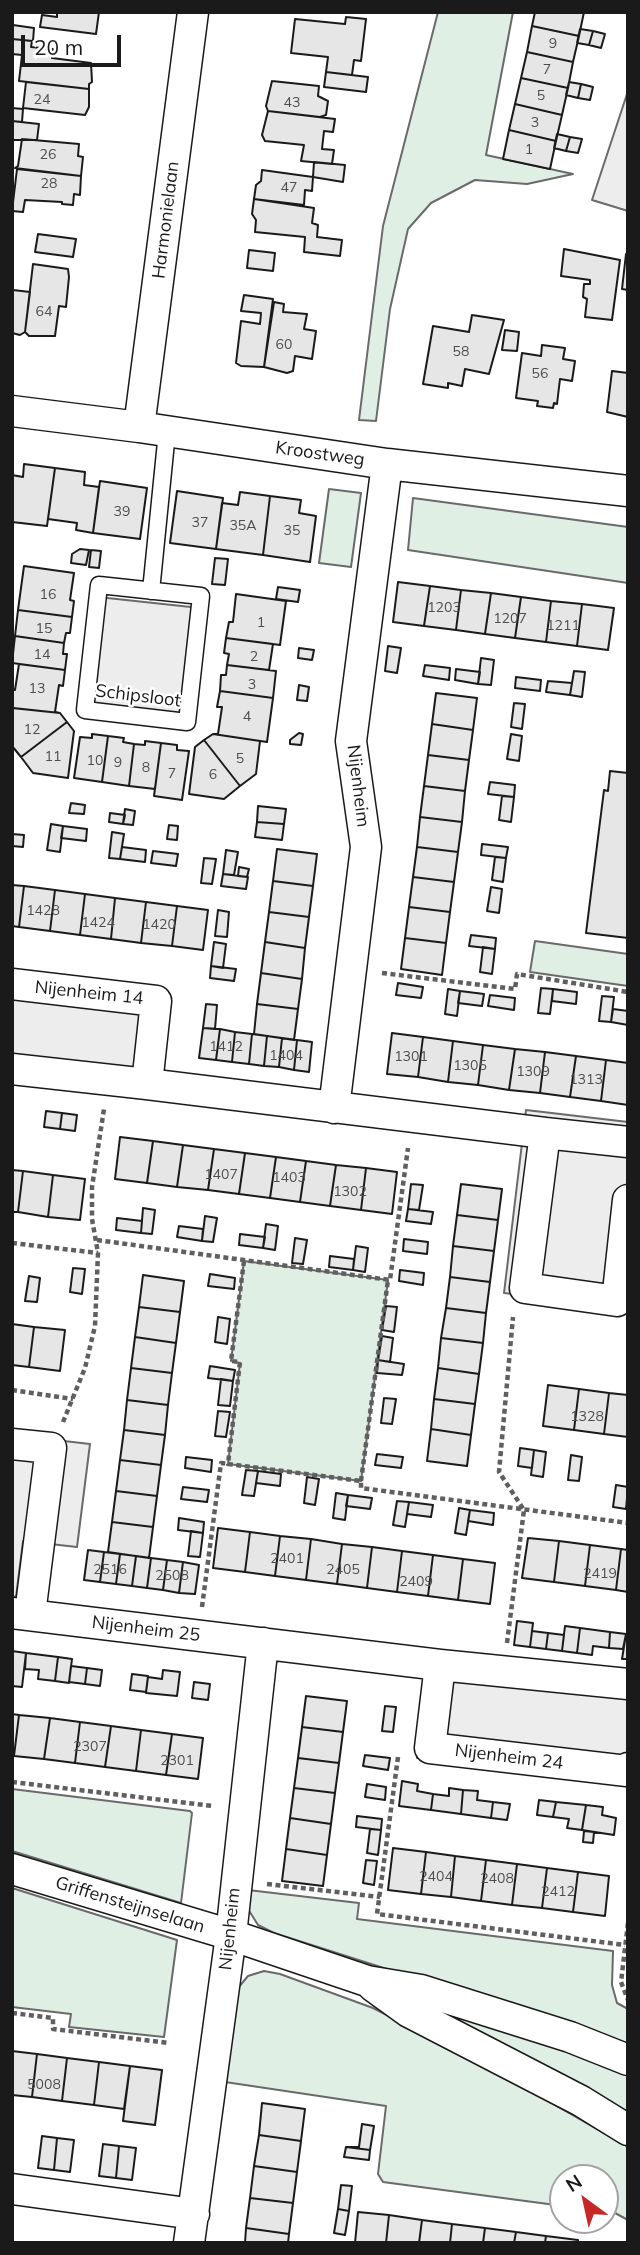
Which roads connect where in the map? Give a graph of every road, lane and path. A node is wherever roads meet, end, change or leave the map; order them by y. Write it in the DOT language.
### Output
graph roads {
  1 [pos="193,12"];
  2 [pos="12,411"];
  3 [pos="153,429"];
  4 [pos="387,464"];
  5 [pos="628,491"];
  6 [pos="151,591"];
  7 [pos="350,969"];
  8 [pos="12,984"];
  9 [pos="628,992"];
  10 [pos="12,1069"];
  11 [pos="107,1080"];
  12 [pos="147,1084"];
  13 [pos="334,1108"];
  14 [pos="412,1117"];
  15 [pos="545,1133"];
  16 [pos="628,1142"];
  17 [pos="628,1200"];
  18 [pos="97,1240"];
  19 [pos="12,1243"];
  20 [pos="98,1253"];
  21 [pos="244,1261"];
  22 [pos="388,1280"];
  23 [pos="525,1288"];
  24 [pos="12,1390"];
  25 [pos="73,1399"];
  26 [pos="12,1444"];
  27 [pos="51,1448"];
  28 [pos="228,1464"];
  29 [pos="361,1481"];
  30 [pos="524,1510"];
  31 [pos="628,1523"];
  32 [pos="21,1614"];
  33 [pos="198,1636"];
  34 [pos="262,1643"];
  35 [pos="440,1664"];
  36 [pos="504,1671"];
  37 [pos="628,1685"];
  38 [pos="399,1749"];
  39 [pos="628,1768"];
  40 [pos="12,1782"];
  41 [pos="244,1809"];
  42 [pos="12,1869"];
  43 [pos="235,1881"];
  44 [pos="380,1897"];
  45 [pos="628,1923"];
  46 [pos="231,1935"];
  47 [pos="625,1945"];
  48 [pos="367,1981"];
  49 [pos="628,2000"];
  50 [pos="12,2013"];
  51 [pos="169,2043"];
  52 [pos="628,2060"];
  53 [pos="628,2130"];
  54 [pos="12,2189"];
  55 [pos="191,2228"];
  1 -- 3 [label="street, Harmonielaan"];
  2 -- 3 [label="street, Kroostweg"];
  3 -- 4 [label="street, Kroostweg"];
  3 -- 6 [label="lane"];
  4 -- 5 [label="street, Kroostweg"];
  4 -- 7 [label="street, Nijenheim"];
  6 -- 6 [label="lane, Schipsloot"];
  7 -- 9 [label="path"];
  7 -- 13 [label="street, Nijenheim"];
  8 -- 12 [label="street, Nijenheim 14"];
  10 -- 11 [label="street"];
  11 -- 12 [label="street"];
  11 -- 18 [label="path"];
  12 -- 13 [label="street"];
  13 -- 14 [label="street"];
  14 -- 15 [label="street"];
  14 -- 22 [label="path"];
  15 -- 16 [label="street"];
  15 -- 23 [label="street"];
  17 -- 23 [label="street"];
  18 -- 20 [label="path"];
  18 -- 21 [label="path"];
  19 -- 20 [label="path"];
  20 -- 25 [label="path"];
  21 -- 22 [label="path"];
  21 -- 28 [label="path"];
  22 -- 29 [label="path"];
  23 -- 30 [label="path"];
  24 -- 25 [label="path"];
  25 -- 27 [label="path"];
  26 -- 27 [label="street"];
  27 -- 32 [label="street, Nijenheim 25"];
  28 -- 29 [label="path"];
  28 -- 33 [label="path"];
  29 -- 30 [label="path"];
  30 -- 31 [label="path"];
  30 -- 36 [label="path"];
  32 -- 33 [label="street, Nijenheim 25"];
  33 -- 34 [label="street, Nijenheim 25"];
  34 -- 35 [label="street"];
  34 -- 41 [label="street, Nijenheim"];
  35 -- 36 [label="street"];
  35 -- 39 [label="street, Nijenheim 24"];
  36 -- 37 [label="street"];
  38 -- 44 [label="path"];
  40 -- 41 [label="path"];
  41 -- 43 [label="street, Nijenheim"];
  42 -- 46 [label="street, Griffensteijnselaan"];
  43 -- 44 [label="path"];
  43 -- 46 [label="street, Nijenheim"];
  44 -- 47 [label="path"];
  45 -- 47 [label="path"];
  46 -- 48 [label="street, Griffensteijnselaan"];
  46 -- 55 [label="street, Nijenheim"];
  47 -- 49 [label="path"];
  48 -- 52 [label="street, Griffensteijnselaan"];
  48 -- 53 [label="street, Griffensteijnselaan"];
  50 -- 51 [label="path"];
  54 -- 55 [label="street, Nijenheim"];
}
